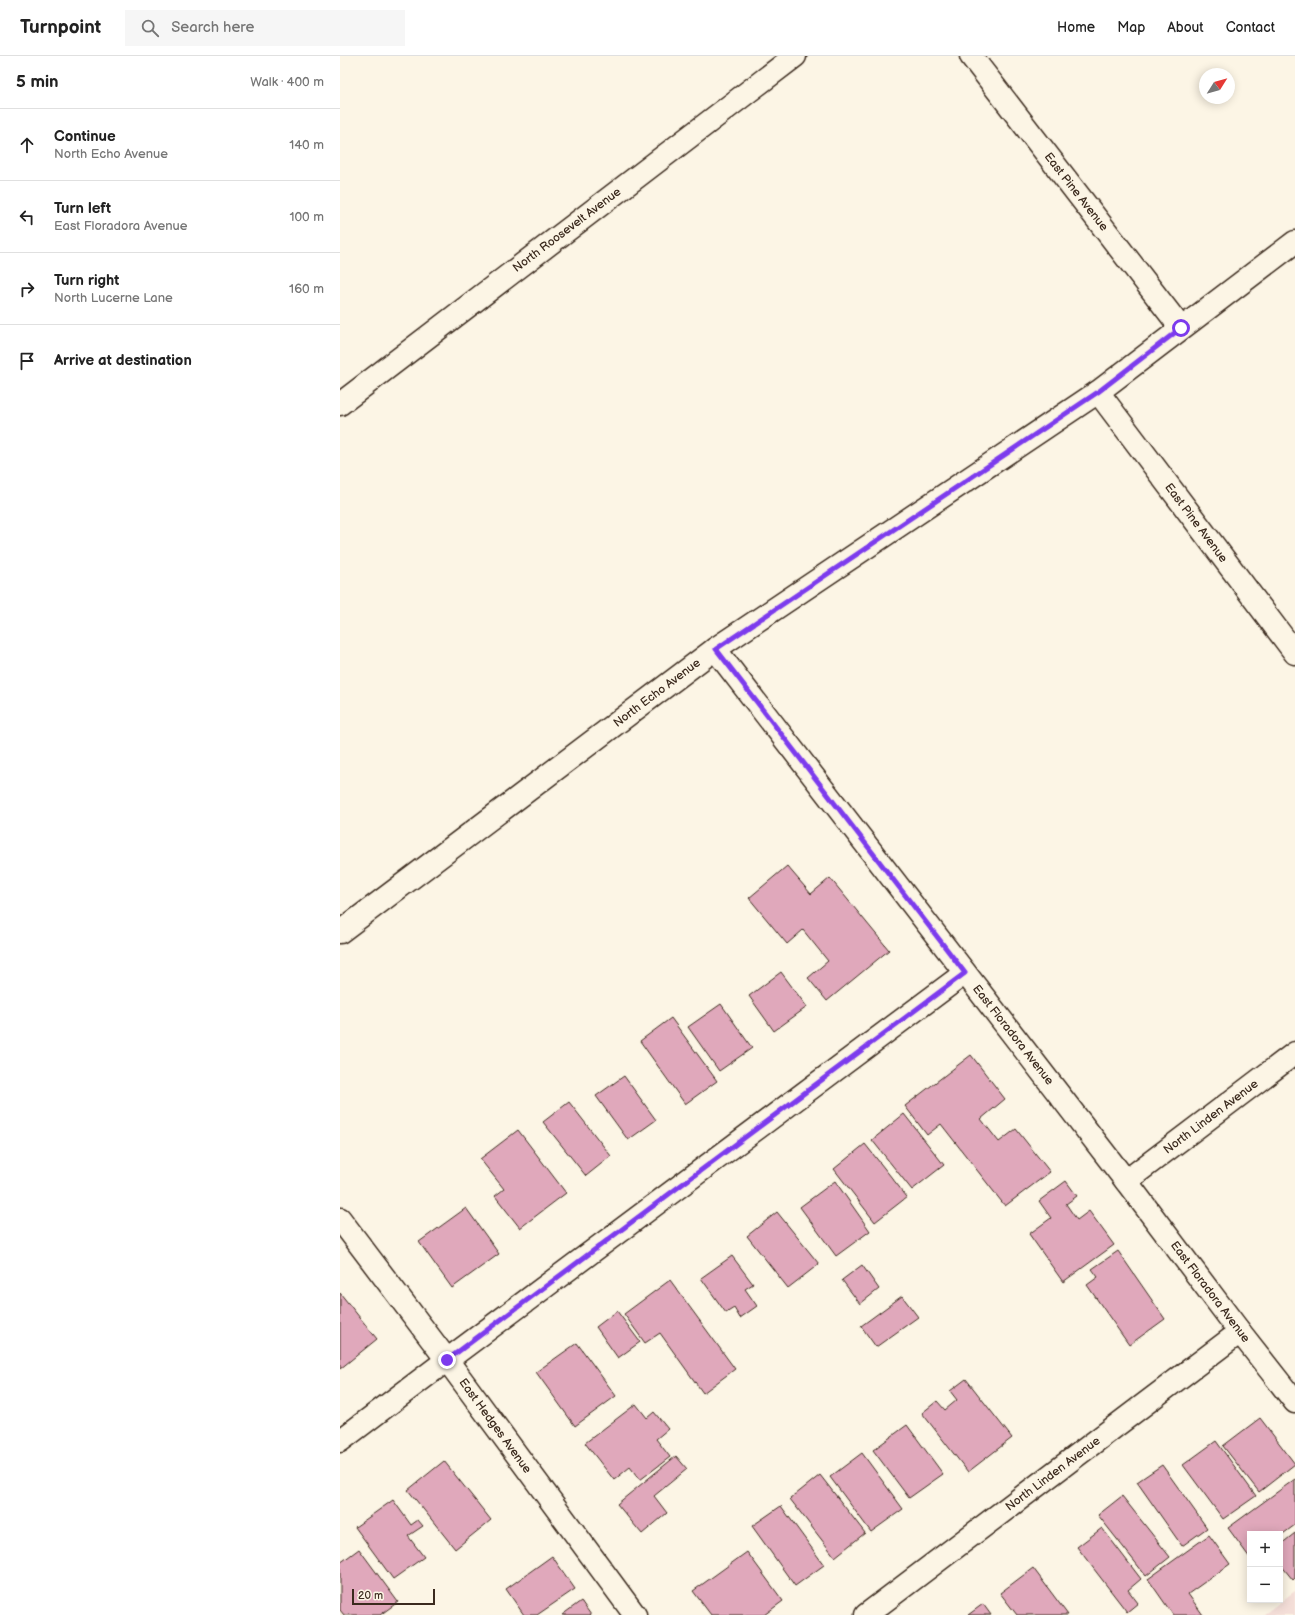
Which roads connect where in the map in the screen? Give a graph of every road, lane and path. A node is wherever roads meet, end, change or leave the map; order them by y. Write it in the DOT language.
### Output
graph roads {
  1 [pos="795,56"];
  2 [pos="971,56"];
  3 [pos="1295,242"];
  4 [pos="1181,328"];
  5 [pos="1098,392"];
  6 [pos="340,404"];
  7 [pos="716,649"];
  8 [pos="1295,653"];
  9 [pos="340,932"];
  10 [pos="965,973"];
  11 [pos="1295,1053"];
  12 [pos="1126,1181"];
  13 [pos="340,1219"];
  14 [pos="1240,1332"];
  15 [pos="447,1360"];
  16 [pos="1295,1402"];
  17 [pos="340,1441"];
  18 [pos="635,1615"];
  19 [pos="866,1615"];
  1 -- 6 [label="street, North Roosevelt Avenue"];
  2 -- 4 [label="street, East Pine Avenue"];
  3 -- 4 [label="street, North Echo Avenue"];
  4 -- 5 [label="street, North Echo Avenue"];
  5 -- 7 [label="street, North Echo Avenue"];
  5 -- 8 [label="street, East Pine Avenue"];
  7 -- 9 [label="street, North Echo Avenue"];
  7 -- 10 [label="street, East Floradora Avenue"];
  10 -- 12 [label="street, East Floradora Avenue"];
  10 -- 15 [label="street"];
  11 -- 12 [label="street, North Linden Avenue"];
  12 -- 14 [label="street, East Floradora Avenue"];
  13 -- 15 [label="street, East Hedges Avenue"];
  14 -- 16 [label="street, East Floradora Avenue"];
  14 -- 19 [label="street, North Linden Avenue"];
  15 -- 17 [label="street"];
  15 -- 18 [label="street, East Hedges Avenue"];
}
